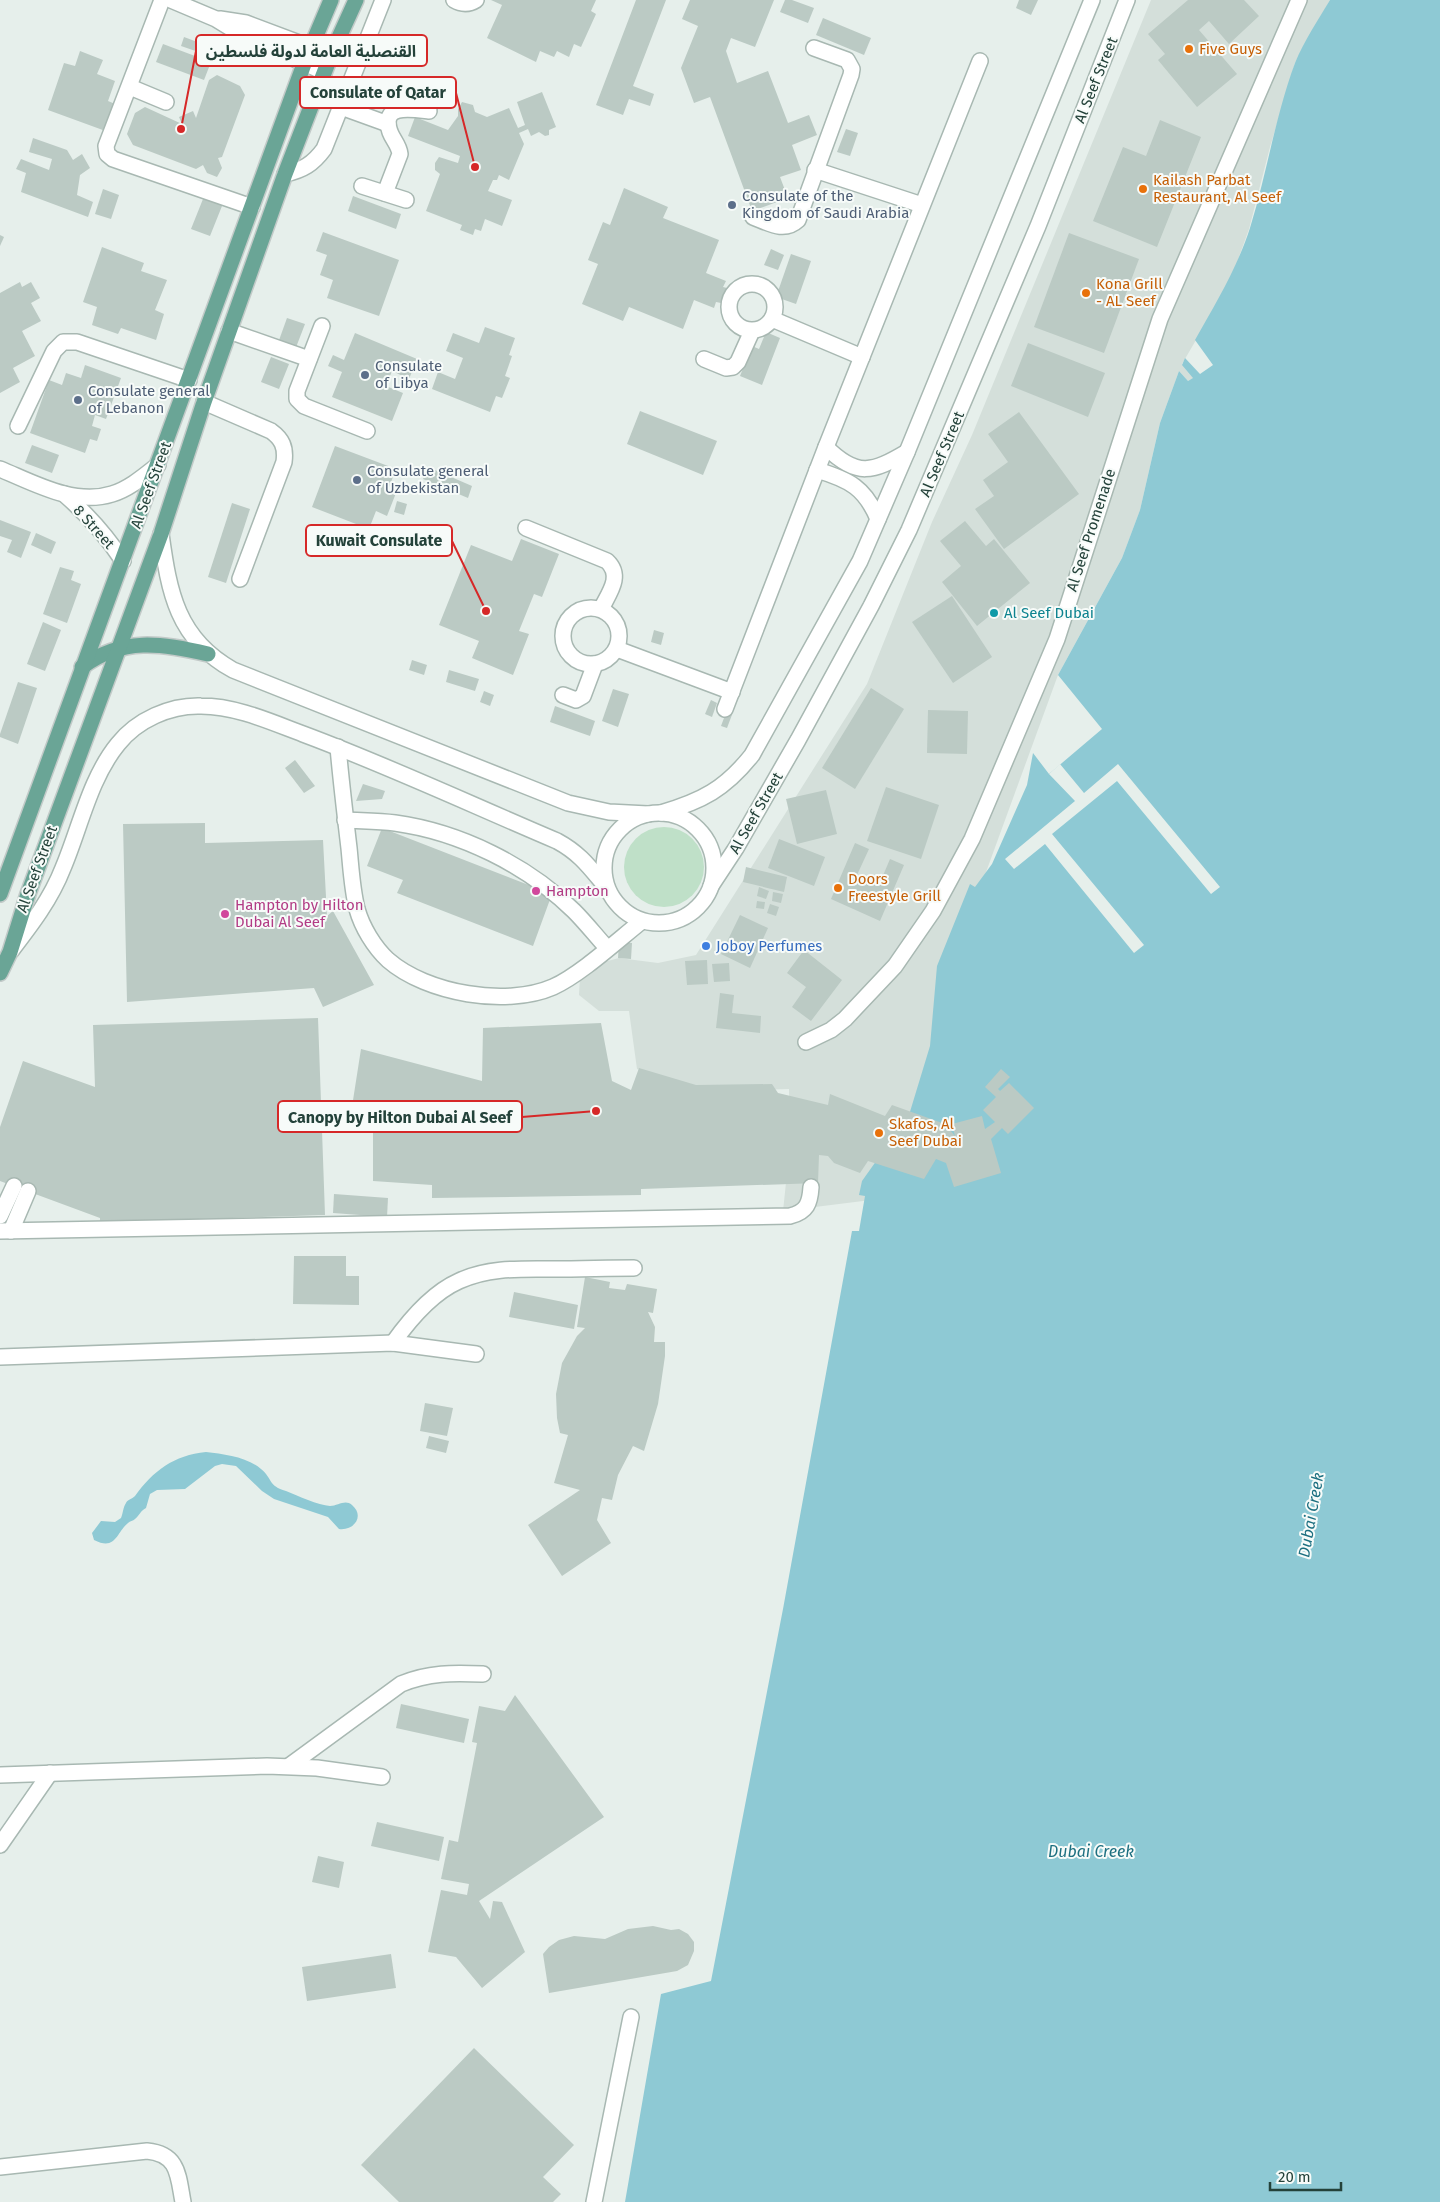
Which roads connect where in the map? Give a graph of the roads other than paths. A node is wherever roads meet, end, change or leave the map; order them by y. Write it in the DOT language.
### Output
graph roads {
  1 [pos="162,0"];
  2 [pos="171,0"];
  3 [pos="332,0"];
  4 [pos="356,0"];
  5 [pos="383,0"];
  6 [pos="454,0"];
  7 [pos="476,0"];
  8 [pos="1092,0"];
  9 [pos="1127,0"];
  10 [pos="1299,0"];
  11 [pos="216,19"];
  12 [pos="310,48"];
  13 [pos="814,48"];
  14 [pos="331,55"];
  15 [pos="980,60"];
  16 [pos="304,64"];
  17 [pos="324,72"];
  18 [pos="130,87"];
  19 [pos="166,102"];
  20 [pos="341,107"];
  21 [pos="429,111"];
  22 [pos="388,124"];
  23 [pos="815,170"];
  24 [pos="285,174"];
  25 [pos="362,186"];
  26 [pos="385,193"];
  27 [pos="406,200"];
  28 [pos="922,205"];
  29 [pos="252,206"];
  30 [pos="753,217"];
  31 [pos="772,319"];
  32 [pos="322,326"];
  33 [pos="229,331"];
  34 [pos="752,331"];
  35 [pos="862,357"];
  36 [pos="309,359"];
  37 [pos="704,359"];
  38 [pos="189,380"];
  39 [pos="204,402"];
  40 [pos="18,426"];
  41 [pos="367,431"];
  42 [pos="826,448"];
  43 [pos="907,452"];
  44 [pos="158,465"];
  45 [pos="0,469"];
  46 [pos="817,470"];
  47 [pos="64,494"];
  48 [pos="878,519"];
  49 [pos="526,528"];
  50 [pos="161,534"];
  51 [pos="122,561"];
  52 [pos="240,579"];
  53 [pos="601,609"];
  54 [pos="118,648"];
  55 [pos="617,649"];
  56 [pos="208,654"];
  57 [pos="595,664"];
  58 [pos="82,667"];
  59 [pos="732,692"];
  60 [pos="564,696"];
  61 [pos="725,709"];
  62 [pos="338,747"];
  63 [pos="655,813"];
  64 [pos="345,820"];
  65 [pos="711,886"];
  66 [pos="607,888"];
  67 [pos="0,894"];
  68 [pos="642,921"];
  69 [pos="607,948"];
  70 [pos="10,952"];
  71 [pos="0,974"];
  72 [pos="806,1042"];
  73 [pos="14,1186"];
  74 [pos="811,1187"];
  75 [pos="28,1191"];
  76 [pos="0,1216"];
  77 [pos="6,1231"];
  78 [pos="634,1268"];
  79 [pos="393,1343"];
  80 [pos="476,1354"];
  81 [pos="0,1357"];
  82 [pos="483,1674"];
  83 [pos="289,1766"];
  84 [pos="50,1773"];
  85 [pos="0,1775"];
  86 [pos="382,1777"];
  87 [pos="0,1845"];
  88 [pos="631,2017"];
  89 [pos="0,2167"];
  90 [pos="183,2202"];
  91 [pos="594,2202"];
  1 -- 18 [label="street"];
  2 -- 11 [label="street"];
  3 -- 12 [label="main road, Al Seef Street"];
  4 -- 14 [label="main road, Al Seef Street"];
  5 -- 20 [label="street"];
  6 -- 7 [label="street"];
  8 -- 43 [label="street, Al Seef Street"];
  9 -- 65 [label="street, Al Seef Street"];
  10 -- 72 [label="street, Al Seef Promenade"];
  11 -- 12 [label="street"];
  11 -- 16 [label="street"];
  12 -- 14 [label="street"];
  12 -- 16 [label="main road, Al Seef Street"];
  13 -- 23 [label="street"];
  14 -- 17 [label="main road, Al Seef Street"];
  15 -- 28 [label="street"];
  16 -- 17 [label="street"];
  16 -- 29 [label="main road, Al Seef Street"];
  17 -- 24 [label="main road, Al Seef Street"];
  18 -- 19 [label="street"];
  18 -- 29 [label="street"];
  20 -- 22 [label="street"];
  20 -- 24 [label="street"];
  21 -- 22 [label="street"];
  22 -- 26 [label="street"];
  23 -- 28 [label="street"];
  23 -- 30 [label="street"];
  24 -- 33 [label="main road, Al Seef Street"];
  25 -- 26 [label="street"];
  26 -- 27 [label="street"];
  28 -- 35 [label="street"];
  29 -- 38 [label="main road, Al Seef Street"];
  31 -- 34 [label="street"];
  31 -- 34 [label="street"];
  31 -- 35 [label="street"];
  32 -- 36 [label="street"];
  33 -- 36 [label="street"];
  33 -- 39 [label="main road, Al Seef Street"];
  34 -- 37 [label="street"];
  35 -- 42 [label="street"];
  36 -- 41 [label="street"];
  38 -- 40 [label="street"];
  38 -- 44 [label="main road, Al Seef Street"];
  39 -- 50 [label="main road, Al Seef Street"];
  39 -- 52 [label="street"];
  42 -- 43 [label="street"];
  42 -- 46 [label="street"];
  43 -- 48 [label="street, Al Seef Street"];
  44 -- 47 [label="street, 8 Street"];
  44 -- 51 [label="main road, Al Seef Street"];
  45 -- 47 [label="street, 8 Street"];
  46 -- 48 [label="street"];
  46 -- 59 [label="street"];
  47 -- 51 [label="street, 8 Street"];
  48 -- 63 [label="street, Al Seef Street"];
  49 -- 53 [label="street"];
  50 -- 54 [label="main road, Al Seef Street"];
  50 -- 56 [label="street, Al Seef Street"];
  51 -- 58 [label="main road, Al Seef Street"];
  53 -- 55 [label="street"];
  53 -- 57 [label="street"];
  54 -- 56 [label="main road"];
  54 -- 58 [label="main road"];
  54 -- 70 [label="main road, Al Seef Street"];
  55 -- 57 [label="street"];
  55 -- 59 [label="street"];
  56 -- 63 [label="street, Al Seef Street"];
  57 -- 60 [label="street"];
  58 -- 67 [label="main road, Al Seef Street"];
  59 -- 61 [label="street"];
  62 -- 64 [label="street"];
  62 -- 66 [label="street, Al Seef Street"];
  62 -- 70 [label="street, Al Seef Street"];
  63 -- 65 [label="street, Al Seef Street"];
  63 -- 66 [label="street, Al Seef Street"];
  64 -- 69 [label="street"];
  64 -- 69 [label="street"];
  65 -- 68 [label="street, Al Seef Street"];
  66 -- 68 [label="street, Al Seef Street"];
  68 -- 69 [label="street"];
  70 -- 71 [label="main road, Al Seef Street"];
  73 -- 76 [label="street"];
  74 -- 77 [label="street"];
  75 -- 77 [label="street"];
  78 -- 79 [label="street"];
  79 -- 80 [label="street"];
  79 -- 81 [label="street"];
  82 -- 83 [label="street"];
  83 -- 84 [label="street"];
  83 -- 86 [label="street"];
  84 -- 85 [label="street"];
  84 -- 87 [label="street"];
  88 -- 91 [label="street"];
  89 -- 90 [label="street"];
}
